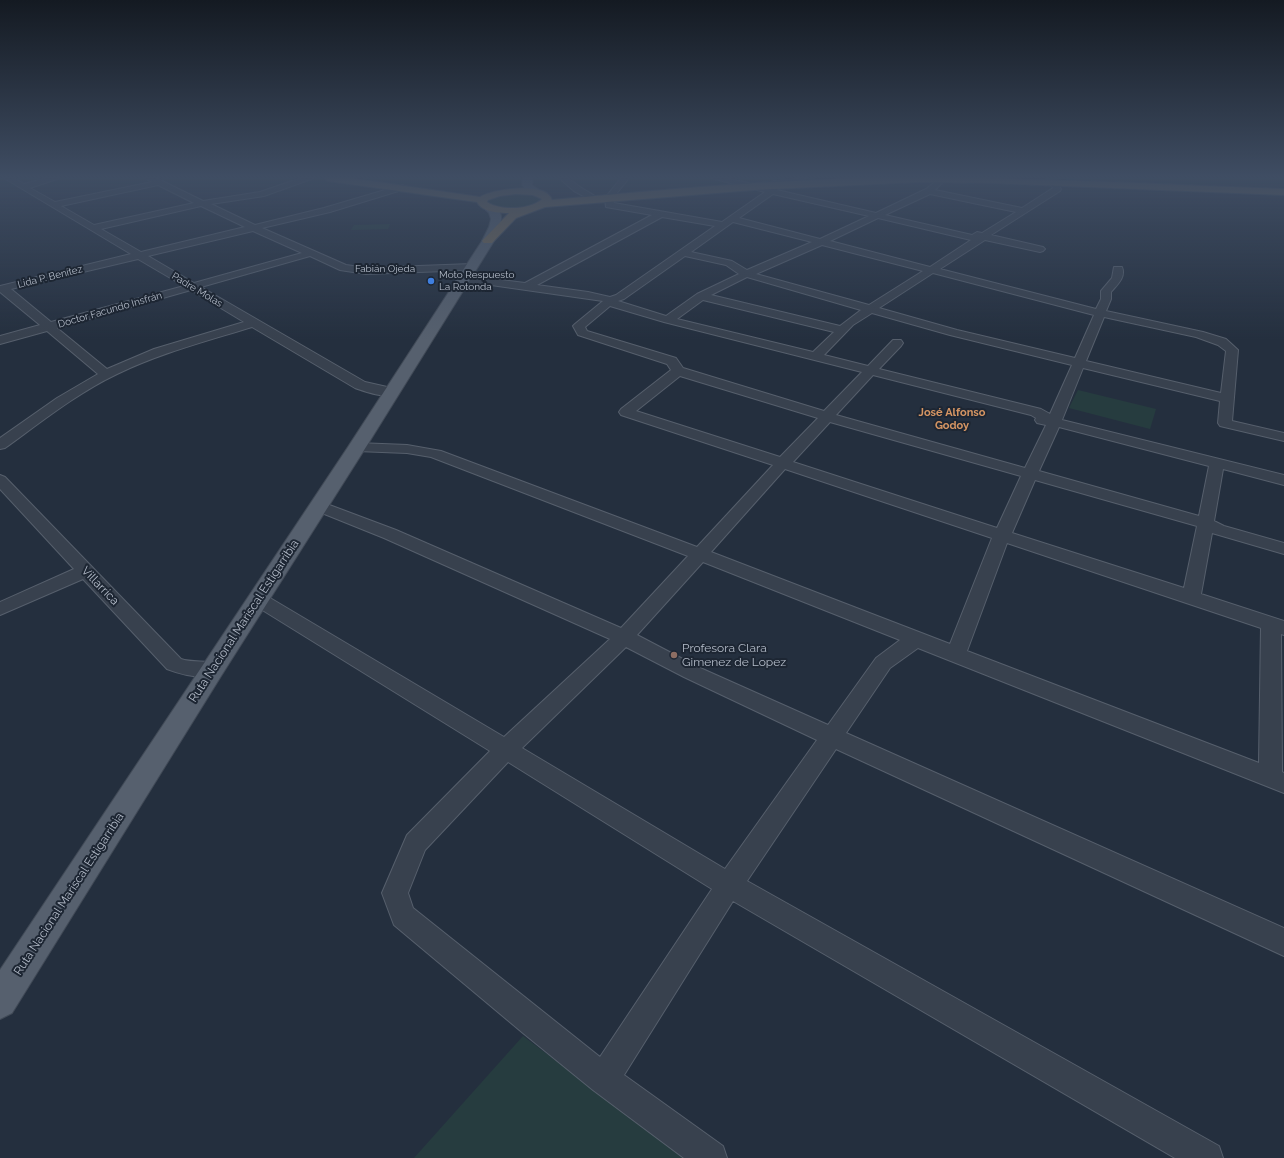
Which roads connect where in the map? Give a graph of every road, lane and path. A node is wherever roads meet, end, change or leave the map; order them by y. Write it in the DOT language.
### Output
graph roads {
  1 [pos="100,232"];
  2 [pos="231,232"];
  3 [pos="264,232"];
  4 [pos="492,232"];
  5 [pos="497,232"];
  6 [pos="628,232"];
  7 [pos="713,232"];
  8 [pos="774,232"];
  9 [pos="842,232"];
  10 [pos="954,232"];
  11 [pos="989,232"];
  12 [pos="980,238"];
  13 [pos="488,241"];
  14 [pos="821,242"];
  15 [pos="1040,249"];
  16 [pos="312,253"];
  17 [pos="684,253"];
  18 [pos="137,255"];
  19 [pos="1118,269"];
  20 [pos="931,271"];
  21 [pos="468,273"];
  22 [pos="746,274"];
  23 [pos="192,287"];
  24 [pos="526,287"];
  25 [pos="2,289"];
  26 [pos="701,296"];
  27 [pos="612,300"];
  28 [pos="870,310"];
  29 [pos="1100,313"];
  30 [pos="668,320"];
  31 [pos="252,323"];
  32 [pos="49,327"];
  33 [pos="842,330"];
  34 [pos="0,340"];
  35 [pos="897,342"];
  36 [pos="800,354"];
  37 [pos="816,356"];
  38 [pos="1079,363"];
  39 [pos="678,371"];
  40 [pos="870,373"];
  41 [pos="106,375"];
  42 [pos="391,392"];
  43 [pos="1228,399"];
  44 [pos="828,417"];
  45 [pos="1054,422"];
  46 [pos="1284,437"];
  47 [pos="0,445"];
  48 [pos="357,447"];
  49 [pos="783,463"];
  50 [pos="1217,463"];
  51 [pos="1030,473"];
  52 [pos="1284,480"];
  53 [pos="2,484"];
  54 [pos="318,506"];
  55 [pos="1206,523"];
  56 [pos="1002,535"];
  57 [pos="1284,541"];
  58 [pos="1284,548"];
  59 [pos="699,554"];
  60 [pos="85,571"];
  61 [pos="1191,597"];
  62 [pos="258,599"];
  63 [pos="0,609"];
  64 [pos="1277,625"];
  65 [pos="624,637"];
  66 [pos="915,640"];
  67 [pos="956,655"];
  68 [pos="212,670"];
  69 [pos="832,737"];
  70 [pos="505,750"];
  71 [pos="1277,780"];
  72 [pos="729,885"];
  73 [pos="1284,942"];
  74 [pos="0,1001"];
  75 [pos="604,1079"];
  76 [pos="711,1158"];
  77 [pos="1207,1158"];
  1 -- 18 [label="street, Padre Molas"];
  2 -- 18 [label="street, Lida P. Benítez"];
  3 -- 16 [label="street, Fabián Ojeda"];
  4 -- 13 [label="main road, Ruta Nacional Mariscal Estigarribia"];
  5 -- 13 [label="highway"];
  6 -- 24 [label="street"];
  7 -- 17 [label="street"];
  8 -- 14 [label="street"];
  9 -- 14 [label="street"];
  10 -- 12 [label="street"];
  11 -- 12 [label="street"];
  12 -- 15 [label="street"];
  12 -- 20 [label="street"];
  13 -- 21 [label="main road, Ruta Nacional Mariscal Estigarribia"];
  14 -- 20 [label="street"];
  14 -- 22 [label="street"];
  16 -- 21 [label="street, Fabián Ojeda"];
  16 -- 23 [label="street, Doctor Facundo Insfrán"];
  17 -- 22 [label="street"];
  17 -- 27 [label="street"];
  18 -- 23 [label="street, Padre Molas"];
  18 -- 25 [label="street, Lida P. Benítez"];
  19 -- 29 [label="street"];
  20 -- 28 [label="street"];
  20 -- 29 [label="street"];
  21 -- 24 [label="street, Fabián Ojeda"];
  21 -- 42 [label="main road, Ruta Nacional Mariscal Estigarribia"];
  22 -- 26 [label="street"];
  22 -- 28 [label="street"];
  23 -- 31 [label="street, Padre Molas"];
  23 -- 32 [label="street, Doctor Facundo Insfrán"];
  24 -- 27 [label="street, Fabián Ojeda"];
  25 -- 32 [label="street"];
  26 -- 30 [label="street"];
  26 -- 33 [label="street"];
  27 -- 30 [label="street, Fabián Ojeda"];
  27 -- 39 [label="street"];
  28 -- 33 [label="street"];
  28 -- 38 [label="street"];
  29 -- 38 [label="street"];
  29 -- 43 [label="street"];
  30 -- 36 [label="street, Fabián Ojeda"];
  31 -- 41 [label="street"];
  31 -- 42 [label="street, Padre Molas"];
  32 -- 34 [label="street, Doctor Facundo Insfrán"];
  32 -- 41 [label="street"];
  33 -- 37 [label="street"];
  35 -- 40 [label="street"];
  36 -- 37 [label="street"];
  36 -- 40 [label="street"];
  37 -- 40 [label="street"];
  38 -- 43 [label="street"];
  38 -- 45 [label="street"];
  39 -- 44 [label="street"];
  39 -- 49 [label="street"];
  40 -- 44 [label="street"];
  40 -- 45 [label="street"];
  41 -- 47 [label="street"];
  42 -- 48 [label="main road, Ruta Nacional Mariscal Estigarribia"];
  43 -- 46 [label="street"];
  44 -- 49 [label="street"];
  44 -- 51 [label="street"];
  45 -- 50 [label="street"];
  45 -- 51 [label="street"];
  48 -- 54 [label="main road, Ruta Nacional Mariscal Estigarribia"];
  48 -- 59 [label="street"];
  49 -- 56 [label="street"];
  49 -- 59 [label="street"];
  50 -- 52 [label="street"];
  50 -- 55 [label="street"];
  51 -- 55 [label="street"];
  51 -- 56 [label="street"];
  53 -- 60 [label="street, Villarrica"];
  54 -- 62 [label="main road, Ruta Nacional Mariscal Estigarribia"];
  54 -- 65 [label="street"];
  55 -- 57 [label="street"];
  55 -- 58 [label="street"];
  55 -- 61 [label="street"];
  56 -- 61 [label="street"];
  56 -- 67 [label="street"];
  59 -- 65 [label="street"];
  59 -- 66 [label="street"];
  60 -- 63 [label="street"];
  60 -- 68 [label="street, Villarrica"];
  61 -- 64 [label="street"];
  62 -- 68 [label="main road, Ruta Nacional Mariscal Estigarribia"];
  62 -- 70 [label="street"];
  64 -- 71 [label="street"];
  65 -- 69 [label="street"];
  65 -- 70 [label="street"];
  66 -- 67 [label="street"];
  66 -- 69 [label="street"];
  67 -- 71 [label="street"];
  68 -- 74 [label="main road, Ruta Nacional Mariscal Estigarribia"];
  69 -- 72 [label="street"];
  69 -- 73 [label="street"];
  70 -- 72 [label="street"];
  70 -- 75 [label="street"];
  72 -- 75 [label="street"];
  72 -- 77 [label="street"];
  75 -- 76 [label="street"];
}
